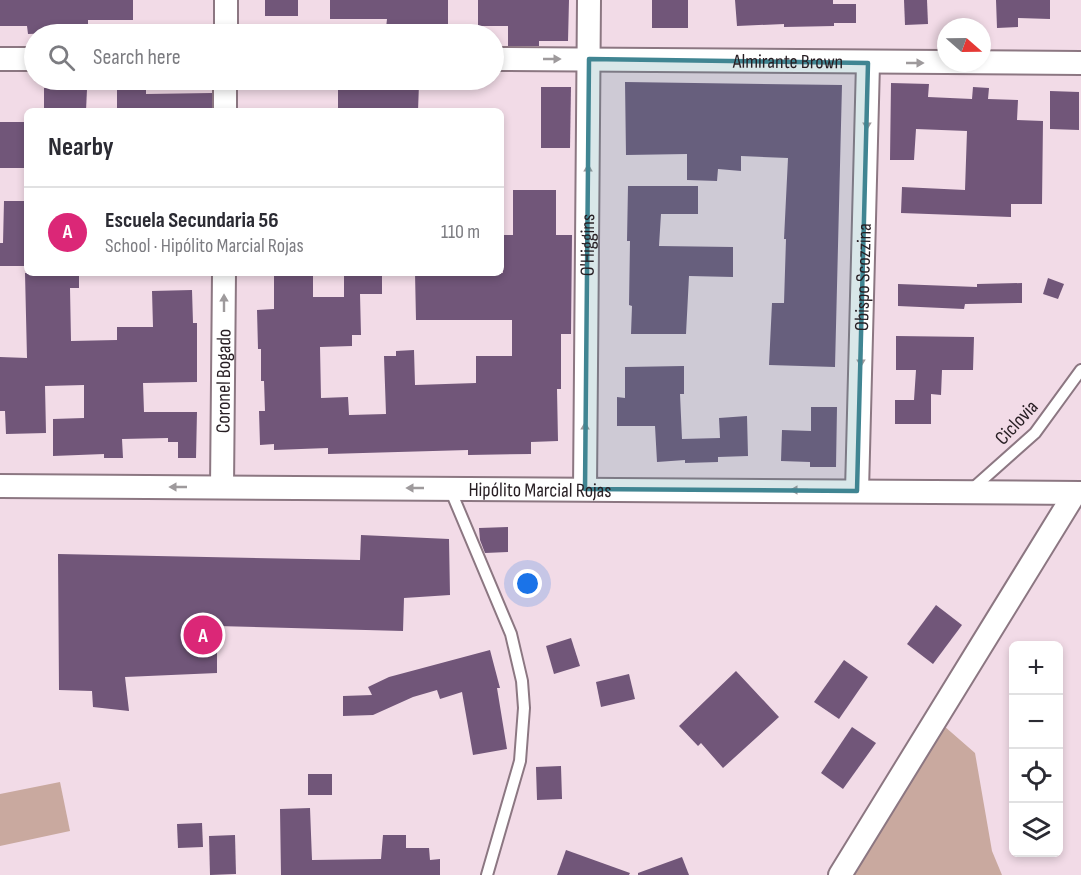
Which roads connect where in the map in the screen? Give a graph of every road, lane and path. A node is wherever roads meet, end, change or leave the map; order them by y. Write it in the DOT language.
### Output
graph roads {
  1 [pos="226,0"];
  2 [pos="589,0"];
  3 [pos="226,24"];
  4 [pos="0,59"];
  5 [pos="24,59"];
  6 [pos="504,59"];
  7 [pos="589,59"];
  8 [pos="868,63"];
  9 [pos="1081,63"];
  10 [pos="225,90"];
  11 [pos="225,108"];
  12 [pos="224,276"];
  13 [pos="1081,370"];
  14 [pos="0,486"];
  15 [pos="222,487"];
  16 [pos="450,488"];
  17 [pos="585,489"];
  18 [pos="857,491"];
  19 [pos="969,492"];
  20 [pos="1078,493"];
  21 [pos="487,875"];
  22 [pos="840,875"];
  1 -- 3 [label="street"];
  2 -- 7 [label="street, O'Higgins"];
  4 -- 5 [label="street"];
  6 -- 7 [label="street, Almirante Brown, one-way"];
  7 -- 8 [label="street, Almirante Brown"];
  17 -- 7 [label="street, O'Higgins, one-way"];
  8 -- 9 [label="street, Almirante Brown, one-way"];
  8 -- 18 [label="street, Obispo Scozzina, one-way"];
  10 -- 11 [label="street"];
  15 -- 12 [label="street, Coronel Bogado, one-way"];
  13 -- 19 [label="lane, Ciclovia"];
  15 -- 14 [label="street, Hipólito Marcial Rojas, one-way"];
  16 -- 15 [label="street, Hipólito Marcial Rojas, one-way"];
  16 -- 17 [label="street, Hipólito Marcial Rojas"];
  16 -- 21 [label="lane"];
  18 -- 17 [label="street, Hipólito Marcial Rojas, one-way"];
  18 -- 19 [label="street, Hipólito Marcial Rojas"];
  19 -- 20 [label="street, Hipólito Marcial Rojas"];
  20 -- 22 [label="street"];
}
